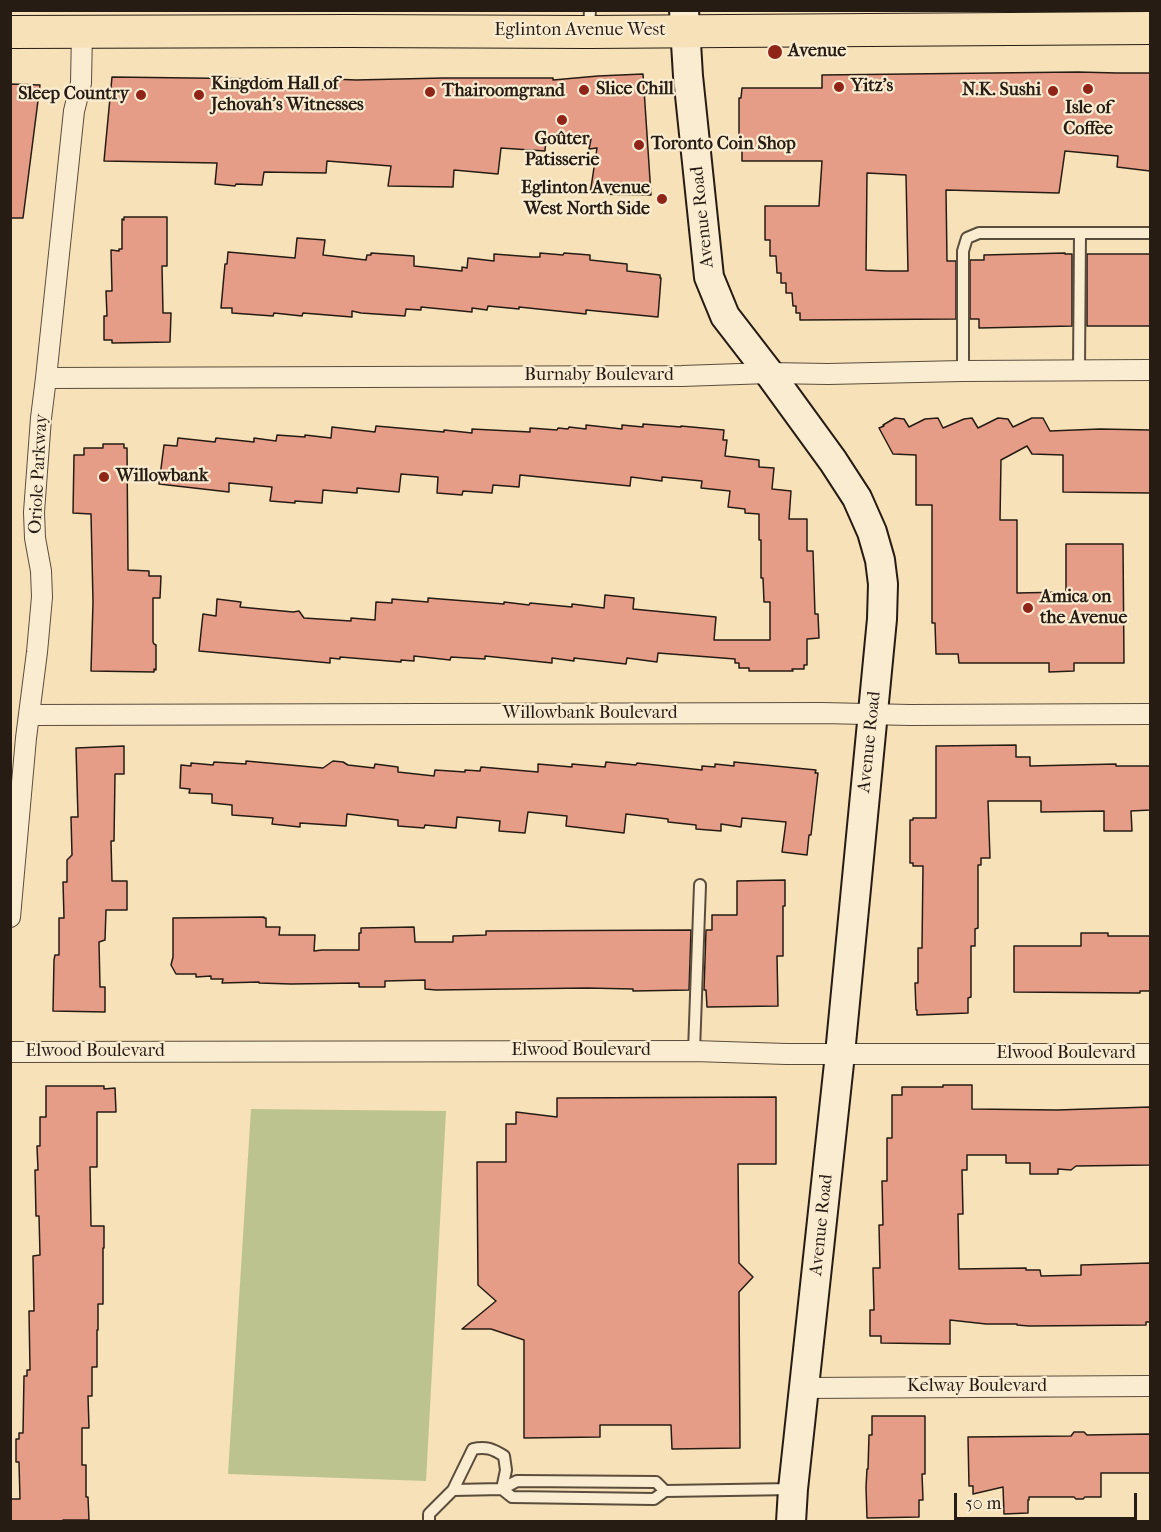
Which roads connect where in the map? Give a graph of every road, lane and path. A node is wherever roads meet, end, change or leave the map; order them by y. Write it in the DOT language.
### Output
graph roads {
  1 [pos="348,20"];
  2 [pos="684,20"];
  3 [pos="1030,20"];
  4 [pos="590,21"];
  5 [pos="1150,28"];
  6 [pos="10,32"];
  7 [pos="82,32"];
  8 [pos="1080,233"];
  9 [pos="1150,233"];
  10 [pos="1079,370"];
  11 [pos="1150,370"];
  12 [pos="963,371"];
  13 [pos="769,373"];
  14 [pos="46,378"];
  15 [pos="873,714"];
  16 [pos="1150,714"];
  17 [pos="29,715"];
  18 [pos="13,859"];
  19 [pos="700,885"];
  20 [pos="10,917"];
  21 [pos="694,1051"];
  22 [pos="10,1052"];
  23 [pos="840,1054"];
  24 [pos="1150,1054"];
  25 [pos="1150,1386"];
  26 [pos="804,1388"];
  27 [pos="502,1489"];
  28 [pos="793,1489"];
  29 [pos="453,1490"];
  30 [pos="665,1491"];
  31 [pos="429,1521"];
  32 [pos="791,1521"];
  1 -- 4 [label="main road, Eglinton Avenue West"];
  1 -- 7 [label="main road, Eglinton Avenue West"];
  2 -- 3 [label="main road, Eglinton Avenue West"];
  2 -- 4 [label="main road, Eglinton Avenue West"];
  2 -- 13 [label="main road, Avenue Road"];
  3 -- 5 [label="main road, Eglinton Avenue West"];
  6 -- 7 [label="main road, Eglinton Avenue West"];
  7 -- 14 [label="street, Oriole Parkway"];
  8 -- 9 [label="lane"];
  8 -- 10 [label="lane"];
  8 -- 12 [label="lane"];
  10 -- 11 [label="street, Burnaby Boulevard"];
  10 -- 12 [label="street, Burnaby Boulevard"];
  12 -- 13 [label="street, Burnaby Boulevard"];
  13 -- 14 [label="street, Burnaby Boulevard"];
  13 -- 15 [label="main road, Avenue Road"];
  14 -- 17 [label="street, Oriole Parkway"];
  15 -- 16 [label="street, Willowbank Boulevard"];
  15 -- 17 [label="street, Willowbank Boulevard"];
  15 -- 23 [label="main road, Avenue Road"];
  17 -- 18 [label="street, Oriole Parkway"];
  18 -- 20 [label="street, Oriole Parkway"];
  19 -- 21 [label="lane"];
  21 -- 22 [label="street, Elwood Boulevard"];
  21 -- 23 [label="street, Elwood Boulevard"];
  23 -- 24 [label="street, Elwood Boulevard"];
  23 -- 26 [label="main road, Avenue Road"];
  25 -- 26 [label="street, Kelway Boulevard"];
  26 -- 28 [label="main road, Avenue Road"];
  27 -- 29 [label="lane"];
  27 -- 29 [label="lane"];
  27 -- 30 [label="lane"];
  27 -- 30 [label="lane"];
  28 -- 30 [label="lane"];
  28 -- 32 [label="main road, Avenue Road"];
  29 -- 31 [label="lane"];
}
